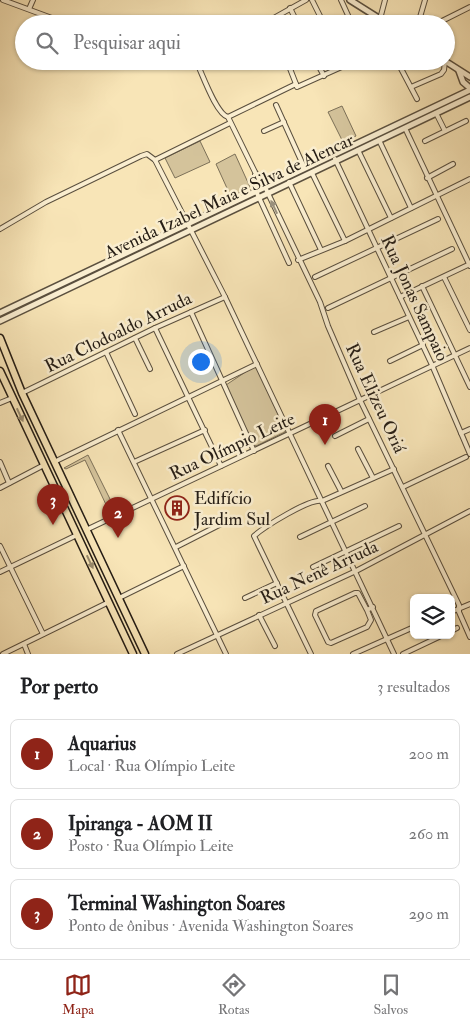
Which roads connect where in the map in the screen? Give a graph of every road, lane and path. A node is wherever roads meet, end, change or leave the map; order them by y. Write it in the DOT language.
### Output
graph roads {
  1 [pos="3,0"];
  2 [pos="33,0"];
  3 [pos="306,0"];
  4 [pos="312,0"];
  5 [pos="341,0"];
  6 [pos="350,0"];
  7 [pos="385,0"];
  8 [pos="425,0"];
  9 [pos="470,7"];
  10 [pos="290,8"];
  11 [pos="29,9"];
  12 [pos="45,15"];
  13 [pos="280,15"];
  14 [pos="294,15"];
  15 [pos="320,15"];
  16 [pos="348,15"];
  17 [pos="374,15"];
  18 [pos="381,15"];
  19 [pos="421,15"];
  20 [pos="454,15"];
  21 [pos="455,68"];
  22 [pos="200,70"];
  23 [pos="291,70"];
  24 [pos="321,70"];
  25 [pos="337,70"];
  26 [pos="402,70"];
  27 [pos="442,70"];
  28 [pos="459,71"];
  29 [pos="324,76"];
  30 [pos="470,78"];
  31 [pos="296,84"];
  32 [pos="411,88"];
  33 [pos="470,89"];
  34 [pos="470,97"];
  35 [pos="417,99"];
  36 [pos="276,105"];
  37 [pos="436,113"];
  38 [pos="228,117"];
  39 [pos="466,121"];
  40 [pos="284,122"];
  41 [pos="230,123"];
  42 [pos="404,124"];
  43 [pos="264,131"];
  44 [pos="445,131"];
  45 [pos="370,140"];
  46 [pos="379,140"];
  47 [pos="425,141"];
  48 [pos="358,149"];
  49 [pos="334,158"];
  50 [pos="155,160"];
  51 [pos="454,164"];
  52 [pos="304,167"];
  53 [pos="255,172"];
  54 [pos="312,173"];
  55 [pos="427,178"];
  56 [pos="470,179"];
  57 [pos="289,182"];
  58 [pos="264,187"];
  59 [pos="256,191"];
  60 [pos="267,194"];
  61 [pos="435,196"];
  62 [pos="259,197"];
  63 [pos="242,198"];
  64 [pos="244,204"];
  65 [pos="411,208"];
  66 [pos="391,218"];
  67 [pos="438,219"];
  68 [pos="191,226"];
  69 [pos="0,229"];
  70 [pos="368,230"];
  71 [pos="287,236"];
  72 [pos="156,238"];
  73 [pos="279,240"];
  74 [pos="345,241"];
  75 [pos="158,244"];
  76 [pos="376,248"];
  77 [pos="452,249"];
  78 [pos="321,250"];
  79 [pos="298,260"];
  80 [pos="289,263"];
  81 [pos="470,265"];
  82 [pos="444,277"];
  83 [pos="315,278"];
  84 [pos="390,278"];
  85 [pos="422,286"];
  86 [pos="225,297"];
  87 [pos="400,297"];
  88 [pos="328,308"];
  89 [pos="191,312"];
  90 [pos="0,313"];
  91 [pos="409,317"];
  92 [pos="0,321"];
  93 [pos="155,328"];
  94 [pos="470,330"];
  95 [pos="374,332"];
  96 [pos="0,338"];
  97 [pos="135,338"];
  98 [pos="423,345"];
  99 [pos="0,346"];
  100 [pos="470,348"];
  101 [pos="106,352"];
  102 [pos="454,355"];
  103 [pos="7,358"];
  104 [pos="390,361"];
  105 [pos="257,364"];
  106 [pos="432,365"];
  107 [pos="150,369"];
  108 [pos="0,371"];
  109 [pos="223,382"];
  110 [pos="470,387"];
  111 [pos="22,393"];
  112 [pos="12,398"];
  113 [pos="188,398"];
  114 [pos="360,400"];
  115 [pos="0,403"];
  116 [pos="135,414"];
  117 [pos="369,419"];
  118 [pos="470,429"];
  119 [pos="118,430"];
  120 [pos="205,430"];
  121 [pos="461,433"];
  122 [pos="291,434"];
  123 [pos="335,436"];
  124 [pos="358,449"];
  125 [pos="254,451"];
  126 [pos="468,455"];
  127 [pos="0,462"];
  128 [pos="54,462"];
  129 [pos="134,462"];
  130 [pos="44,465"];
  131 [pos="221,466"];
  132 [pos="328,466"];
  133 [pos="394,469"];
  134 [pos="373,478"];
  135 [pos="9,482"];
  136 [pos="403,487"];
  137 [pos="0,488"];
  138 [pos="341,492"];
  139 [pos="152,498"];
  140 [pos="322,500"];
  141 [pos="365,506"];
  142 [pos="470,511"];
  143 [pos="231,519"];
  144 [pos="332,522"];
  145 [pos="399,526"];
  146 [pos="86,530"];
  147 [pos="77,535"];
  148 [pos="426,535"];
  149 [pos="300,537"];
  150 [pos="0,546"];
  151 [pos="176,547"];
  152 [pos="346,551"];
  153 [pos="184,566"];
  154 [pos="10,567"];
  155 [pos="313,567"];
  156 [pos="356,571"];
  157 [pos="0,572"];
  158 [pos="277,583"];
  159 [pos="119,598"];
  160 [pos="245,598"];
  161 [pos="109,602"];
  162 [pos="286,602"];
  163 [pos="470,604"];
  164 [pos="373,607"];
  165 [pos="458,609"];
  166 [pos="367,610"];
  167 [pos="455,610"];
  168 [pos="259,615"];
  169 [pos="410,629"];
  170 [pos="43,634"];
  171 [pos="217,635"];
  172 [pos="470,637"];
  173 [pos="387,638"];
  174 [pos="434,639"];
  175 [pos="24,644"];
  176 [pos="275,646"];
  177 [pos="415,648"];
  178 [pos="3,654"];
  179 [pos="28,654"];
  180 [pos="133,654"];
  181 [pos="145,654"];
  182 [pos="177,654"];
  183 [pos="226,654"];
  184 [pos="311,654"];
  185 [pos="353,654"];
  186 [pos="394,654"];
  187 [pos="403,654"];
  188 [pos="418,654"];
  1 -- 11 [label="street"];
  2 -- 11 [label="street"];
  3 -- 10 [label="street"];
  4 -- 15 [label="street"];
  5 -- 16 [label="street"];
  6 -- 17 [label="street"];
  7 -- 18 [label="street"];
  8 -- 19 [label="street"];
  9 -- 20 [label="street"];
  10 -- 13 [label="street"];
  10 -- 14 [label="street"];
  11 -- 12 [label="street"];
  21 -- 28 [label="street"];
  22 -- 38 [label="street, Rua Elizeu Oriá"];
  23 -- 31 [label="street"];
  24 -- 29 [label="street"];
  25 -- 29 [label="street"];
  26 -- 32 [label="street"];
  27 -- 32 [label="street"];
  28 -- 30 [label="street"];
  28 -- 33 [label="street"];
  29 -- 31 [label="street"];
  31 -- 38 [label="street"];
  32 -- 35 [label="street"];
  33 -- 42 [label="street, Avenida Izabel Maia e Silva de Alencar"];
  34 -- 37 [label="street, Avenida Izabel Maia e Silva de Alencar"];
  36 -- 40 [label="street"];
  37 -- 42 [label="street, Avenida Izabel Maia e Silva de Alencar"];
  37 -- 44 [label="street"];
  38 -- 41 [label="street, Rua Elizeu Oriá"];
  39 -- 44 [label="street"];
  40 -- 43 [label="street"];
  40 -- 52 [label="street"];
  41 -- 50 [label="street"];
  41 -- 53 [label="street, Rua Elizeu Oriá"];
  42 -- 45 [label="street, Avenida Izabel Maia e Silva de Alencar"];
  42 -- 46 [label="street, Avenida Izabel Maia e Silva de Alencar"];
  42 -- 55 [label="street"];
  44 -- 47 [label="street"];
  45 -- 46 [label="street, Avenida Izabel Maia e Silva de Alencar"];
  45 -- 48 [label="street, Avenida Izabel Maia e Silva de Alencar"];
  45 -- 49 [label="street, Avenida Izabel Maia e Silva de Alencar"];
  46 -- 65 [label="street"];
  48 -- 49 [label="street, Avenida Izabel Maia e Silva de Alencar"];
  48 -- 66 [label="street"];
  49 -- 52 [label="street, Avenida Izabel Maia e Silva de Alencar"];
  49 -- 54 [label="street, Avenida Izabel Maia e Silva de Alencar"];
  49 -- 70 [label="street, Rua Jonas Sampaio"];
  50 -- 68 [label="street"];
  50 -- 69 [label="street"];
  51 -- 55 [label="street"];
  52 -- 58 [label="street, Avenida Izabel Maia e Silva de Alencar"];
  53 -- 58 [label="street, Rua Elizeu Oriá"];
  53 -- 59 [label="street, Rua Elizeu Oriá"];
  54 -- 57 [label="street, Avenida Izabel Maia e Silva de Alencar"];
  54 -- 74 [label="street"];
  55 -- 61 [label="street"];
  56 -- 61 [label="street"];
  57 -- 60 [label="street, Avenida Izabel Maia e Silva de Alencar"];
  57 -- 78 [label="street"];
  58 -- 59 [label="street, Avenida Izabel Maia e Silva de Alencar"];
  58 -- 60 [label="street, Rua Elizeu Oriá"];
  59 -- 62 [label="street, Rua Elizeu Oriá"];
  59 -- 63 [label="street, Avenida Izabel Maia e Silva de Alencar"];
  60 -- 62 [label="street, Avenida Izabel Maia e Silva de Alencar"];
  71 -- 60 [label="street, Rua Elizeu Oriá, one-way"];
  61 -- 65 [label="street"];
  61 -- 81 [label="street"];
  62 -- 64 [label="street, Avenida Izabel Maia e Silva de Alencar"];
  62 -- 73 [label="street, Rua Elizeu Oriá"];
  63 -- 64 [label="street"];
  63 -- 68 [label="street, Avenida Izabel Maia e Silva de Alencar"];
  64 -- 68 [label="street, Avenida Izabel Maia e Silva de Alencar"];
  65 -- 66 [label="street"];
  66 -- 70 [label="street"];
  67 -- 76 [label="street"];
  68 -- 72 [label="street, Avenida Izabel Maia e Silva de Alencar"];
  68 -- 75 [label="street, Avenida Izabel Maia e Silva de Alencar"];
  68 -- 86 [label="street"];
  70 -- 74 [label="street"];
  70 -- 76 [label="street, Rua Jonas Sampaio"];
  71 -- 73 [label="street"];
  71 -- 79 [label="street, Rua Elizeu Oriá"];
  72 -- 75 [label="street"];
  72 -- 90 [label="street, Avenida Izabel Maia e Silva de Alencar"];
  73 -- 80 [label="street, Rua Elizeu Oriá"];
  74 -- 78 [label="street"];
  75 -- 92 [label="street, Avenida Izabel Maia e Silva de Alencar"];
  76 -- 83 [label="street"];
  76 -- 84 [label="street, Rua Jonas Sampaio"];
  77 -- 84 [label="street"];
  78 -- 79 [label="street"];
  79 -- 114 [label="street, Rua Elizeu Oriá"];
  81 -- 82 [label="street"];
  82 -- 85 [label="street"];
  82 -- 94 [label="street"];
  84 -- 87 [label="street, Rua Jonas Sampaio"];
  84 -- 88 [label="street"];
  85 -- 87 [label="street"];
  85 -- 102 [label="street"];
  86 -- 89 [label="street, Rua Clodoaldo Arruda"];
  86 -- 105 [label="street"];
  87 -- 91 [label="street, Rua Jonas Sampaio"];
  89 -- 93 [label="street, Rua Clodoaldo Arruda"];
  89 -- 109 [label="street"];
  91 -- 95 [label="street"];
  91 -- 98 [label="street, Rua Jonas Sampaio"];
  93 -- 97 [label="street, Rua Clodoaldo Arruda"];
  93 -- 113 [label="street"];
  96 -- 103 [label="highway"];
  97 -- 101 [label="street, Rua Clodoaldo Arruda"];
  97 -- 107 [label="street"];
  98 -- 104 [label="street"];
  98 -- 106 [label="street, Rua Jonas Sampaio"];
  99 -- 103 [label="highway"];
  100 -- 102 [label="street, Rua Olímpio Leite"];
  101 -- 111 [label="street, Rua Clodoaldo Arruda"];
  101 -- 116 [label="street"];
  102 -- 106 [label="street, Rua Olímpio Leite"];
  102 -- 110 [label="street"];
  103 -- 111 [label="highway"];
  105 -- 109 [label="street"];
  105 -- 122 [label="street"];
  106 -- 114 [label="street, Rua Olímpio Leite"];
  106 -- 121 [label="street, Rua Jonas Sampaio"];
  108 -- 112 [label="highway"];
  109 -- 113 [label="street"];
  109 -- 125 [label="street"];
  111 -- 128 [label="highway"];
  112 -- 115 [label="street"];
  112 -- 130 [label="highway, one-way"];
  113 -- 119 [label="street"];
  113 -- 120 [label="street"];
  114 -- 117 [label="street, Rua Elizeu Oriá"];
  114 -- 122 [label="street, Rua Olímpio Leite"];
  117 -- 123 [label="street"];
  117 -- 133 [label="street, Rua Elizeu Oriá"];
  118 -- 121 [label="street"];
  119 -- 128 [label="street"];
  119 -- 129 [label="street"];
  120 -- 129 [label="street"];
  120 -- 131 [label="street"];
  121 -- 126 [label="street, Rua Jonas Sampaio"];
  122 -- 125 [label="street, Rua Olímpio Leite"];
  122 -- 140 [label="street"];
  124 -- 134 [label="street"];
  125 -- 131 [label="street, Rua Olímpio Leite"];
  126 -- 136 [label="street"];
  127 -- 135 [label="street"];
  128 -- 146 [label="highway"];
  129 -- 139 [label="street"];
  130 -- 135 [label="street"];
  130 -- 147 [label="highway"];
  131 -- 139 [label="street, Rua Olímpio Leite"];
  132 -- 138 [label="street"];
  133 -- 134 [label="street"];
  133 -- 136 [label="street, Rua Elizeu Oriá"];
  134 -- 138 [label="street"];
  135 -- 137 [label="street"];
  136 -- 148 [label="street, Rua Elizeu Oriá"];
  138 -- 140 [label="street"];
  139 -- 146 [label="street, Rua Olímpio Leite"];
  139 -- 151 [label="street"];
  140 -- 144 [label="street"];
  140 -- 158 [label="street"];
  141 -- 144 [label="street"];
  142 -- 148 [label="street, Rua Nenê Arruda"];
  143 -- 151 [label="street"];
  144 -- 149 [label="street"];
  144 -- 152 [label="street"];
  145 -- 152 [label="street"];
  146 -- 159 [label="highway"];
  147 -- 154 [label="street"];
  147 -- 161 [label="highway, one-way"];
  148 -- 156 [label="street, Rua Nenê Arruda"];
  148 -- 165 [label="street, Rua Elizeu Oriá"];
  150 -- 154 [label="street"];
  151 -- 153 [label="street"];
  152 -- 155 [label="street"];
  152 -- 156 [label="street"];
  153 -- 159 [label="street"];
  153 -- 171 [label="street"];
  154 -- 157 [label="street"];
  154 -- 170 [label="street"];
  156 -- 162 [label="street, Rua Nenê Arruda"];
  156 -- 164 [label="street"];
  158 -- 160 [label="street"];
  158 -- 162 [label="street"];
  159 -- 181 [label="highway"];
  161 -- 170 [label="street"];
  161 -- 180 [label="highway"];
  162 -- 168 [label="street, Rua Nenê Arruda"];
  162 -- 184 [label="street"];
  163 -- 165 [label="street"];
  164 -- 166 [label="street"];
  164 -- 173 [label="street"];
  165 -- 167 [label="street"];
  165 -- 172 [label="street, Rua Elizeu Oriá"];
  166 -- 166 [label="street"];
  168 -- 171 [label="street, Rua Nenê Arruda"];
  168 -- 176 [label="street"];
  169 -- 173 [label="street"];
  170 -- 175 [label="street"];
  171 -- 182 [label="street, Rua Nenê Arruda"];
  171 -- 183 [label="street"];
  173 -- 185 [label="street"];
  173 -- 186 [label="street"];
  174 -- 177 [label="street"];
  175 -- 178 [label="street"];
  175 -- 179 [label="street"];
  177 -- 187 [label="street"];
  177 -- 188 [label="street"];
}
